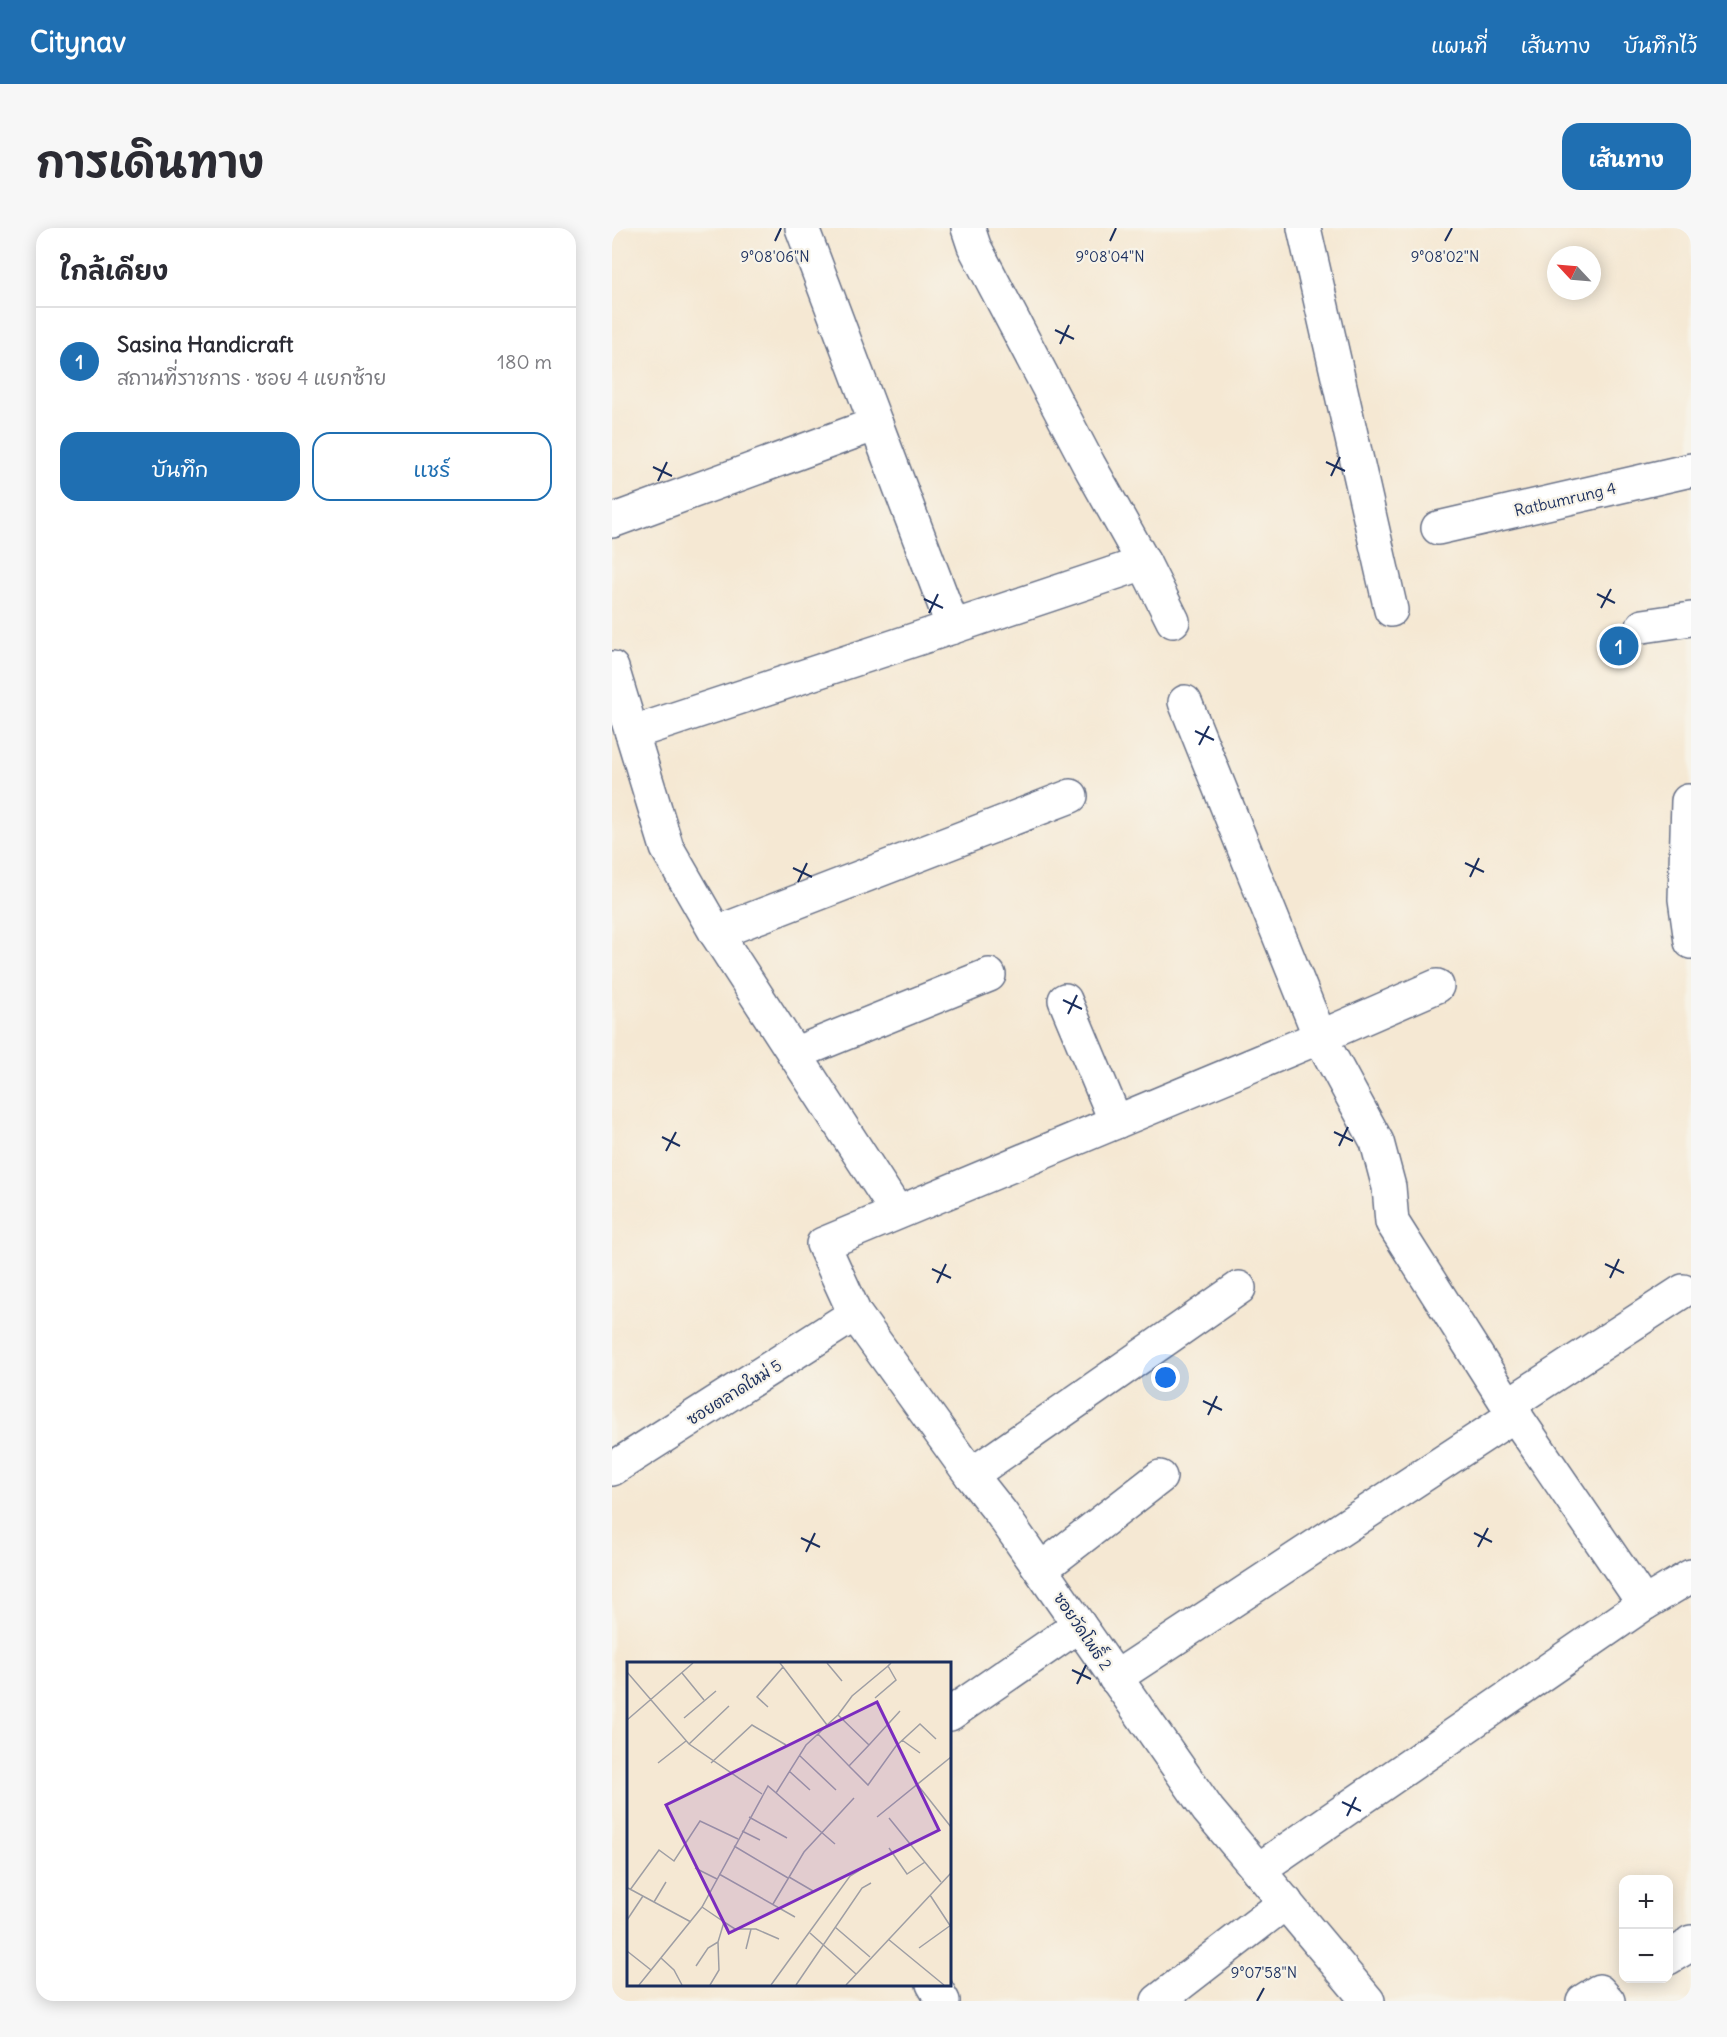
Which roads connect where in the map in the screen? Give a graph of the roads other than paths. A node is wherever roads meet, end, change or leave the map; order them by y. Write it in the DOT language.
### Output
graph roads {
  1 [pos="802,228"];
  2 [pos="968,228"];
  3 [pos="1304,228"];
  4 [pos="876,424"];
  5 [pos="1691,470"];
  6 [pos="612,521"];
  7 [pos="1438,528"];
  8 [pos="1143,563"];
  9 [pos="1391,610"];
  10 [pos="1691,619"];
  11 [pos="1173,621"];
  12 [pos="1643,626"];
  13 [pos="953,627"];
  14 [pos="612,668"];
  15 [pos="1185,702"];
  16 [pos="632,733"];
  17 [pos="1071,796"];
  18 [pos="1688,801"];
  19 [pos="716,933"];
  20 [pos="1691,942"];
  21 [pos="989,975"];
  22 [pos="1437,986"];
  23 [pos="1065,1000"];
  24 [pos="1320,1037"];
  25 [pos="794,1054"];
  26 [pos="1116,1122"];
  27 [pos="897,1212"];
  28 [pos="1239,1288"];
  29 [pos="1683,1291"];
  30 [pos="855,1314"];
  31 [pos="1512,1409"];
  32 [pos="612,1469"];
  33 [pos="970,1475"];
  34 [pos="1160,1478"];
  35 [pos="1041,1569"];
  36 [pos="1691,1576"];
  37 [pos="1644,1604"];
  38 [pos="1079,1625"];
  39 [pos="1115,1678"];
  40 [pos="951,1713"];
  41 [pos="1258,1870"];
  42 [pos="1286,1902"];
  43 [pos="1691,1942"];
  44 [pos="1673,1955"];
  45 [pos="934,1986"];
  46 [pos="943,2001"];
  47 [pos="1158,2001"];
  48 [pos="1368,2001"];
  1 -- 4 [label="street"];
  2 -- 8 [label="street"];
  3 -- 9 [label="street"];
  4 -- 6 [label="street"];
  4 -- 13 [label="street"];
  5 -- 7 [label="street, Ratbumrung 4"];
  8 -- 11 [label="street"];
  8 -- 13 [label="street"];
  10 -- 12 [label="street"];
  13 -- 16 [label="street"];
  14 -- 16 [label="street"];
  15 -- 24 [label="street"];
  16 -- 19 [label="street"];
  17 -- 19 [label="street"];
  18 -- 20 [label="street"];
  19 -- 25 [label="street"];
  21 -- 25 [label="street"];
  22 -- 24 [label="street"];
  23 -- 26 [label="street"];
  24 -- 26 [label="street"];
  24 -- 31 [label="street"];
  25 -- 27 [label="street"];
  26 -- 27 [label="street"];
  27 -- 30 [label="street, ซอยวัดโพธิ์ 2"];
  28 -- 33 [label="street"];
  29 -- 31 [label="street"];
  30 -- 32 [label="street, ซอยตลาดใหม่ 5"];
  30 -- 33 [label="street, ซอยวัดโพธิ์ 2"];
  31 -- 37 [label="street"];
  31 -- 39 [label="street"];
  33 -- 35 [label="street, ซอยวัดโพธิ์ 2"];
  34 -- 35 [label="street"];
  35 -- 38 [label="street, ซอยวัดโพธิ์ 2"];
  36 -- 37 [label="street"];
  37 -- 41 [label="street"];
  38 -- 39 [label="street, ซอยวัดโพธิ์ 2"];
  38 -- 40 [label="street"];
  39 -- 41 [label="street, ซอยวัดโพธิ์ 2"];
  41 -- 42 [label="street, ซอยวัดโพธิ์ 2"];
  42 -- 47 [label="street"];
  42 -- 48 [label="street, ซอยวัดโพธิ์ 2"];
  43 -- 44 [label="street"];
  45 -- 46 [label="street"];
}
